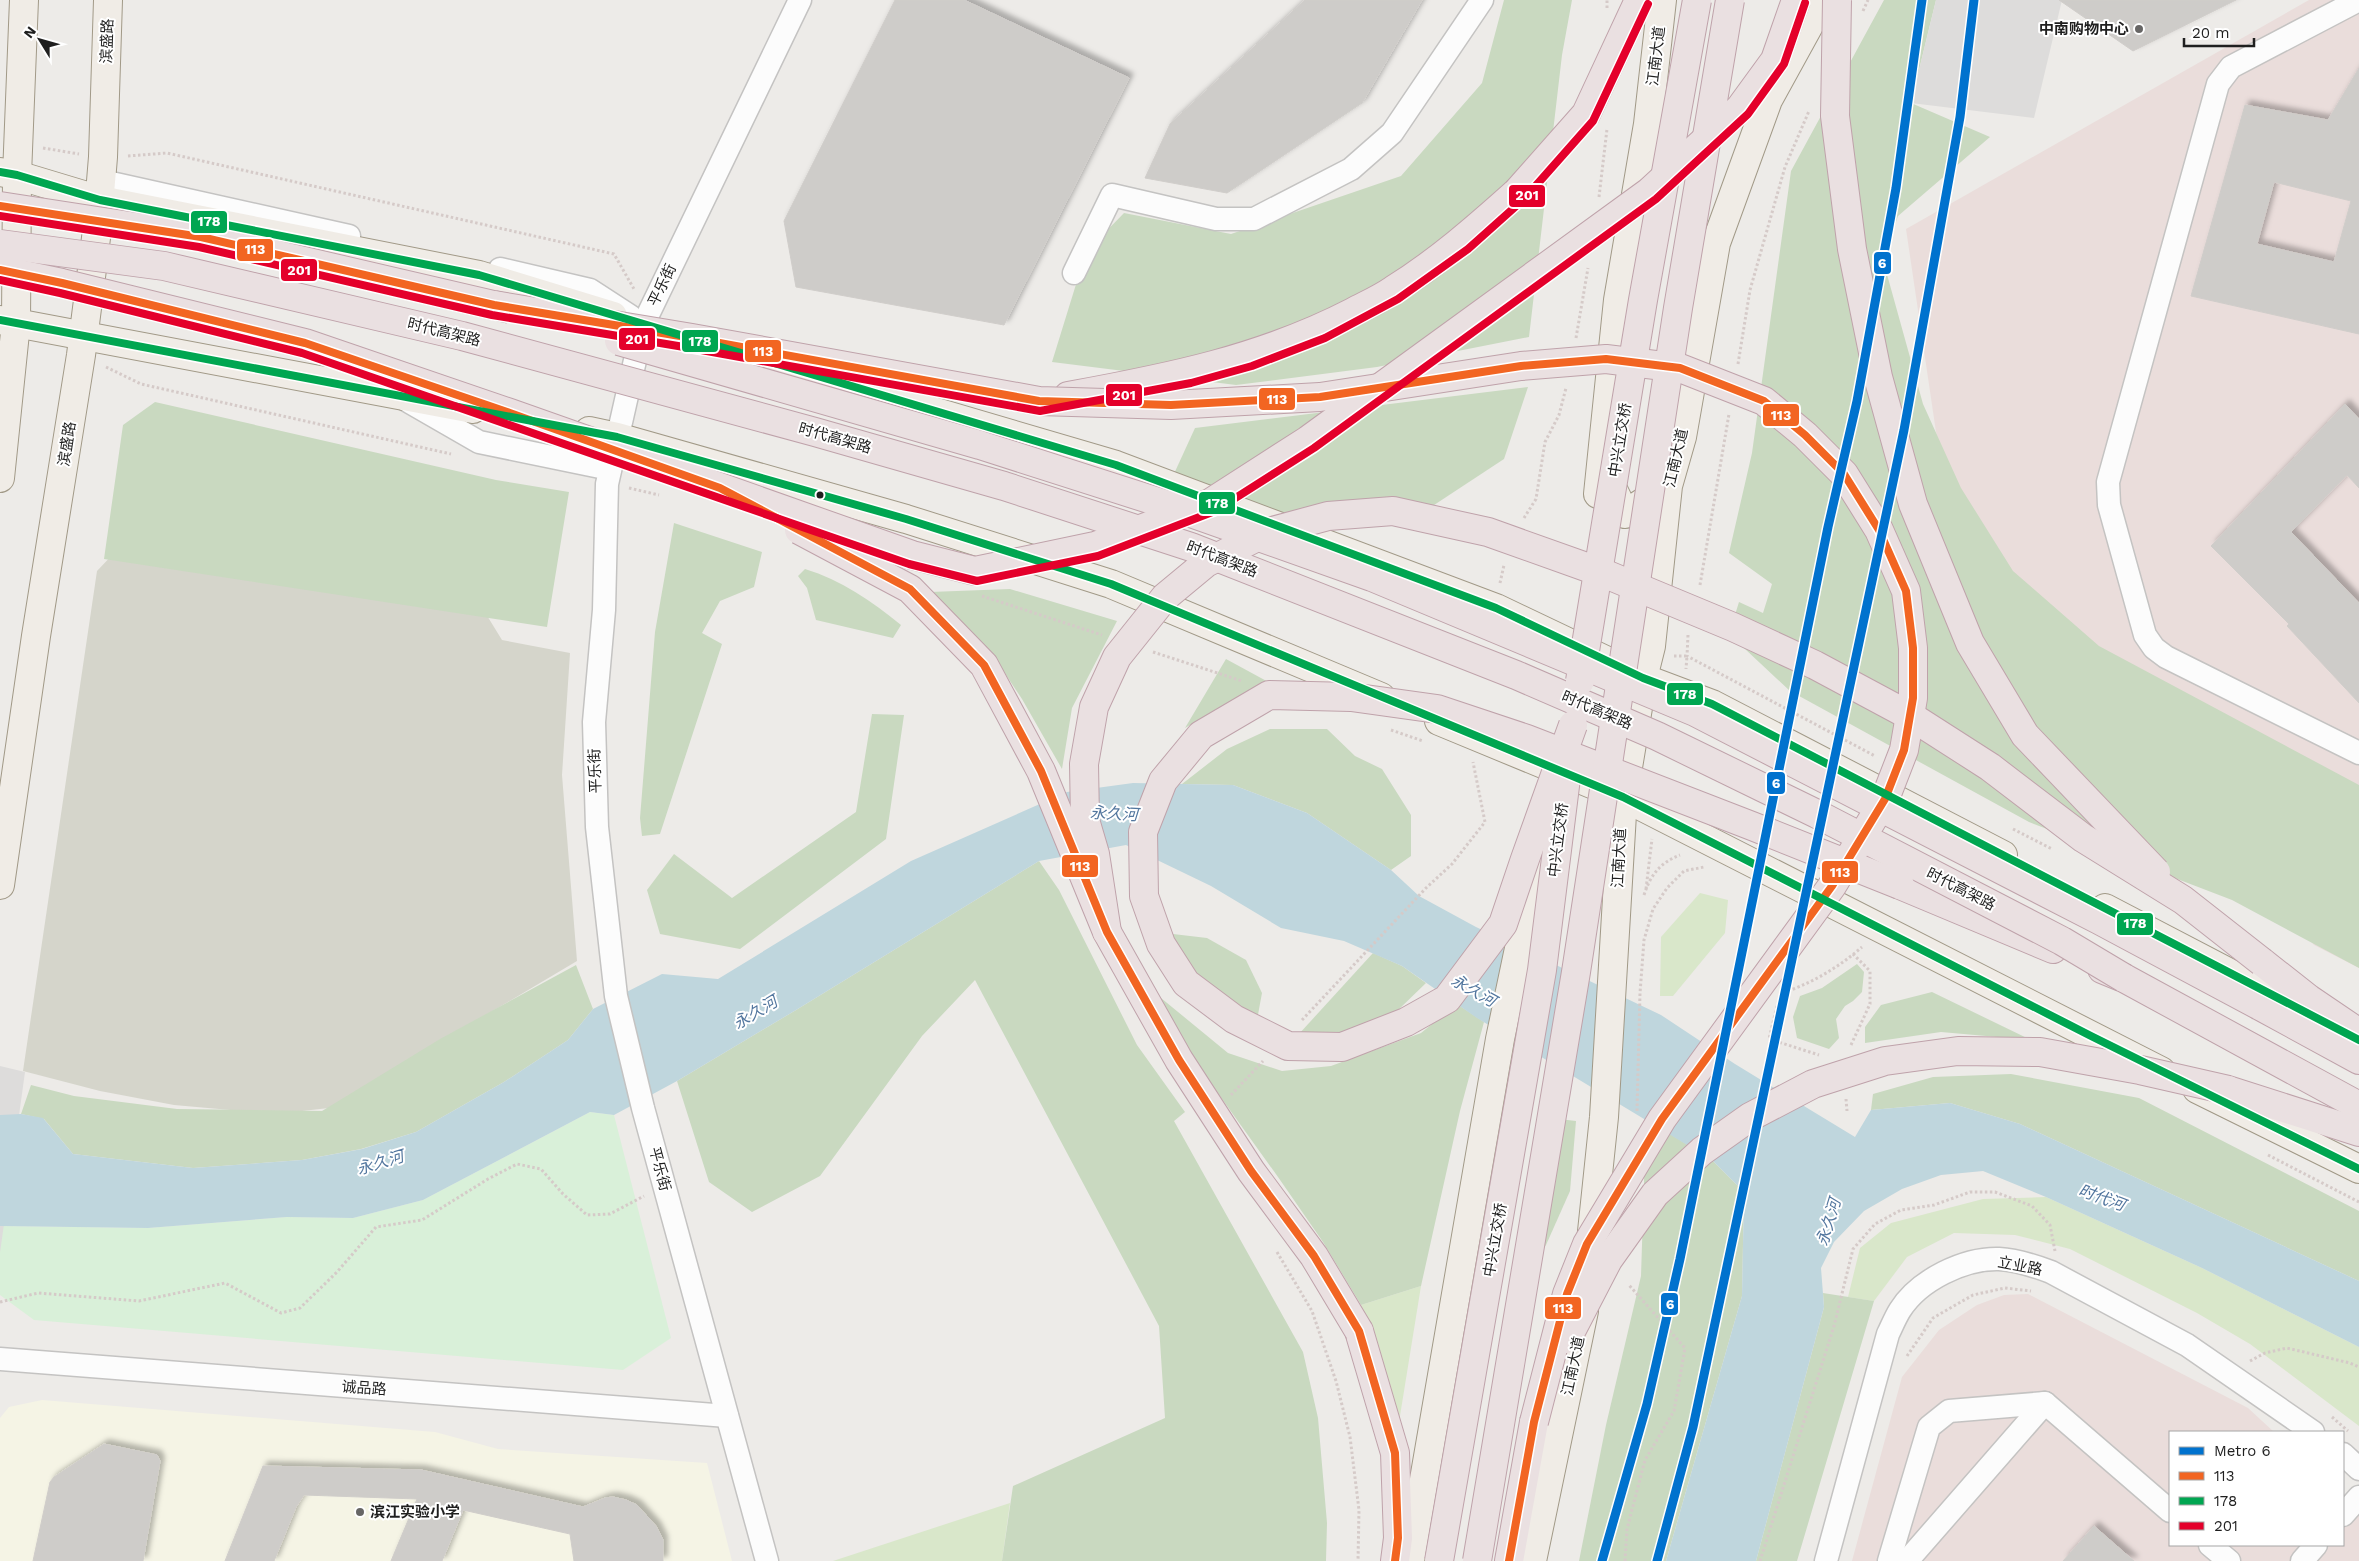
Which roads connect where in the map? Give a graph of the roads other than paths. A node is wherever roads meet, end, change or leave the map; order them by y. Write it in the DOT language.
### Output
graph roads {
  1 [pos="24,0"];
  2 [pos="108,0"];
  3 [pos="800,0"];
  4 [pos="1482,0"];
  5 [pos="1639,0"];
  6 [pos="1662,0"];
  7 [pos="1697,0"];
  8 [pos="1730,0"];
  9 [pos="1796,0"];
  10 [pos="1823,0"];
  11 [pos="1836,0"];
  12 [pos="2359,0"];
  13 [pos="8,174"];
  14 [pos="101,191"];
  15 [pos="0,206"];
  16 [pos="0,244"];
  17 [pos="0,270"];
  18 [pos="1074,274"];
  19 [pos="494,305"];
  20 [pos="8,322"];
  21 [pos="643,326"];
  22 [pos="84,335"];
  23 [pos="396,395"];
  24 [pos="1039,401"];
  25 [pos="617,437"];
  26 [pos="1602,467"];
  27 [pos="610,469"];
  28 [pos="0,478"];
  29 [pos="1668,486"];
  30 [pos="720,488"];
  31 [pos="1574,644"];
  32 [pos="1643,678"];
  33 [pos="1573,725"];
  34 [pos="2359,752"];
  35 [pos="1562,770"];
  36 [pos="1623,796"];
  37 [pos="0,885"];
  38 [pos="2183,900"];
  39 [pos="1107,932"];
  40 [pos="2124,978"];
  41 [pos="2359,1033"];
  42 [pos="2359,1040"];
  43 [pos="2359,1060"];
  44 [pos="2359,1106"];
  45 [pos="2359,1132"];
  46 [pos="2359,1169"];
  47 [pos="0,1359"];
  48 [pos="2045,1403"];
  49 [pos="727,1416"];
  50 [pos="1534,1422"];
  51 [pos="2312,1431"];
  52 [pos="2348,1444"];
  53 [pos="2359,1469"];
  54 [pos="2359,1497"];
  55 [pos="2169,1510"];
  56 [pos="2344,1514"];
  57 [pos="2211,1546"];
  58 [pos="2315,1546"];
  59 [pos="767,1561"];
  60 [pos="1394,1561"];
  61 [pos="1410,1561"];
  62 [pos="1438,1561"];
  63 [pos="1476,1561"];
  64 [pos="1508,1561"];
  65 [pos="1532,1561"];
  66 [pos="1826,1561"];
  67 [pos="1889,1561"];
  68 [pos="1907,1561"];
  69 [pos="2229,1561"];
  70 [pos="2302,1561"];
  1 -- 13 [label="main road"];
  2 -- 14 [label="main road, 滨盛路"];
  3 -- 21 [label="street, 平乐街"];
  4 -- 18 [label="street"];
  5 -- 24 [label="highway, bridge"];
  6 -- 26 [label="main road, 江南大道"];
  7 -- 33 [label="highway, 中兴立交桥, bridge"];
  8 -- 63 [label="highway, bridge"];
  9 -- 30 [label="highway, bridge"];
  10 -- 29 [label="main road, 江南大道"];
  11 -- 38 [label="highway, bridge"];
  12 -- 34 [label="street"];
  13 -- 14 [label="main road"];
  13 -- 20 [label="main road"];
  14 -- 21 [label="main road"];
  14 -- 22 [label="main road, 滨盛路"];
  15 -- 19 [label="highway, bridge"];
  16 -- 40 [label="highway, 时代高架路, bridge"];
  17 -- 30 [label="highway, bridge"];
  19 -- 24 [label="highway, bridge"];
  19 -- 43 [label="highway, bridge"];
  20 -- 22 [label="main road"];
  20 -- 28 [label="main road"];
  21 -- 25 [label="street, 平乐街"];
  21 -- 31 [label="main road"];
  22 -- 23 [label="main road"];
  22 -- 37 [label="main road, 滨盛路"];
  23 -- 25 [label="main road"];
  23 -- 27 [label="street"];
  24 -- 50 [label="highway, bridge"];
  25 -- 27 [label="street, 平乐街"];
  25 -- 35 [label="main road"];
  26 -- 29 [label="main road"];
  26 -- 31 [label="main road, 江南大道"];
  27 -- 49 [label="street, 平乐街"];
  29 -- 32 [label="main road, 江南大道"];
  30 -- 39 [label="highway, bridge"];
  31 -- 32 [label="main road"];
  31 -- 35 [label="main road, 江南大道"];
  32 -- 36 [label="main road, 江南大道"];
  32 -- 42 [label="main road"];
  33 -- 40 [label="highway, bridge"];
  33 -- 62 [label="highway, 中兴立交桥, bridge"];
  35 -- 36 [label="main road"];
  35 -- 61 [label="main road, 江南大道"];
  36 -- 46 [label="main road"];
  36 -- 65 [label="main road, 江南大道"];
  38 -- 39 [label="highway, bridge"];
  38 -- 41 [label="highway, bridge"];
  39 -- 60 [label="highway, bridge"];
  40 -- 44 [label="highway, 时代高架路"];
  45 -- 50 [label="highway, bridge"];
  47 -- 49 [label="street, 诚品路"];
  48 -- 55 [label="street"];
  48 -- 67 [label="street"];
  48 -- 68 [label="street"];
  49 -- 59 [label="street, 平乐街"];
  50 -- 64 [label="highway"];
  51 -- 66 [label="street, 立业路"];
  52 -- 53 [label="street"];
  54 -- 56 [label="street"];
  57 -- 69 [label="street"];
  58 -- 70 [label="street"];
}
